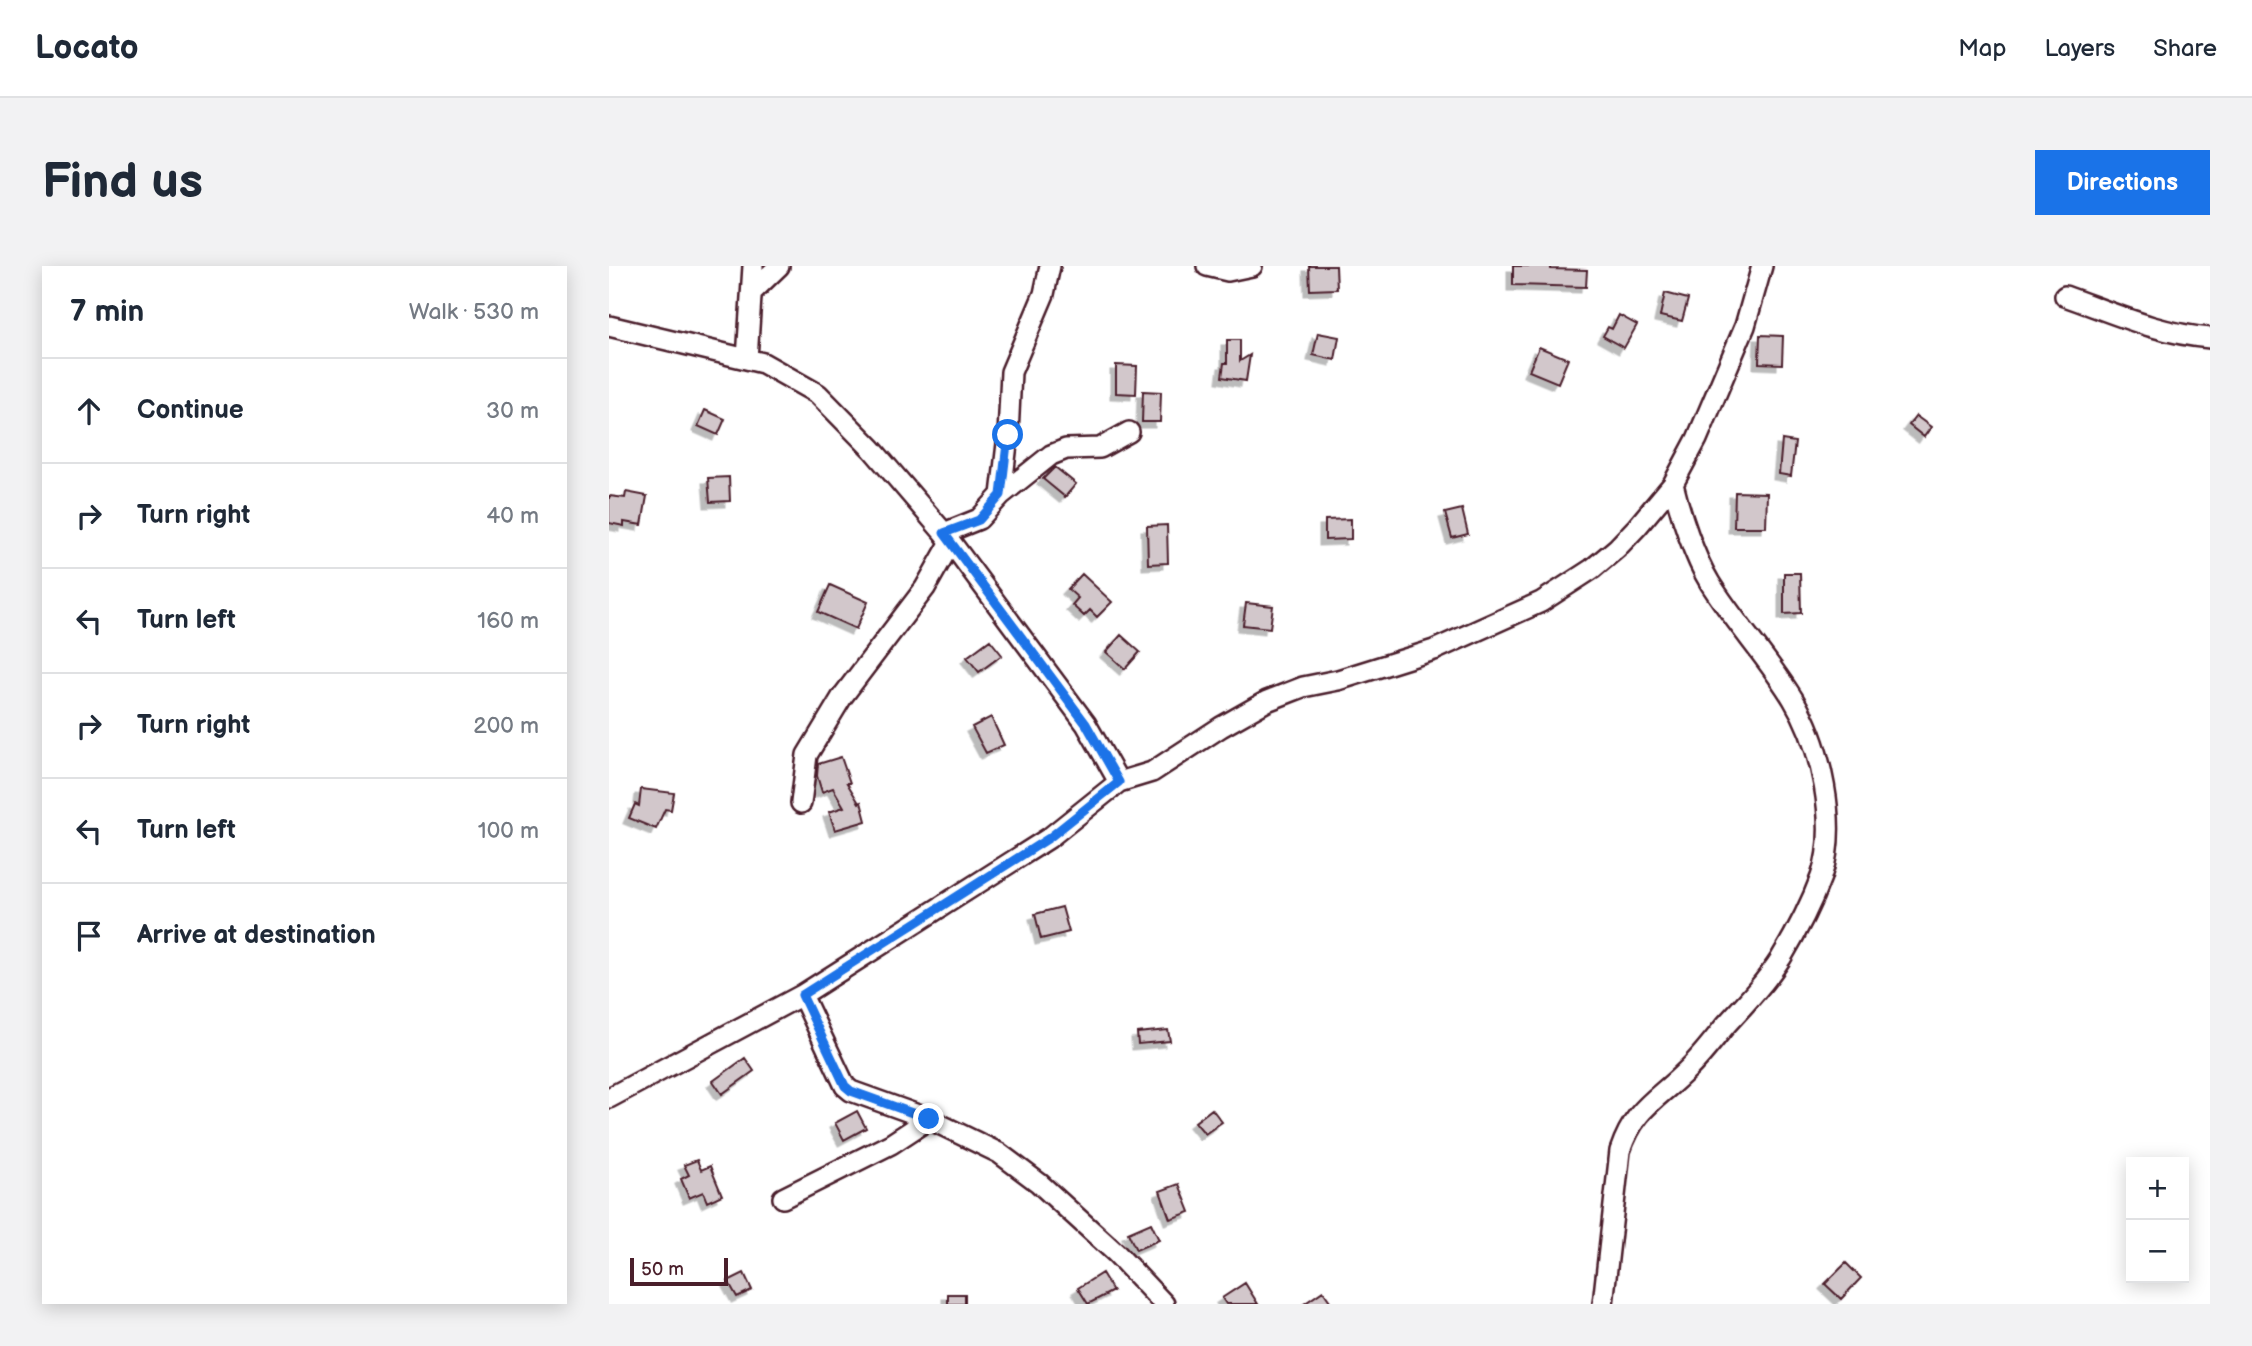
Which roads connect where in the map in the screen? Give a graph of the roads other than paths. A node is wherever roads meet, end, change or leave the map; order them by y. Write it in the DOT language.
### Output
graph roads {
  1 [pos="753,266"];
  2 [pos="779,266"];
  3 [pos="1049,266"];
  4 [pos="1207,266"];
  5 [pos="1252,266"];
  6 [pos="1762,266"];
  7 [pos="752,292"];
  8 [pos="2065,296"];
  9 [pos="609,326"];
  10 [pos="2210,338"];
  11 [pos="747,359"];
  12 [pos="1129,432"];
  13 [pos="1673,484"];
  14 [pos="1001,495"];
  15 [pos="947,537"];
  16 [pos="1119,782"];
  17 [pos="801,803"];
  18 [pos="802,995"];
  19 [pos="609,1098"];
  20 [pos="929,1119"];
  21 [pos="783,1198"];
  22 [pos="1164,1304"];
  23 [pos="1603,1304"];
  1 -- 7 [label="street"];
  2 -- 7 [label="street"];
  3 -- 14 [label="street"];
  4 -- 5 [label="street"];
  6 -- 13 [label="street"];
  7 -- 11 [label="street"];
  8 -- 10 [label="street"];
  9 -- 11 [label="street"];
  11 -- 15 [label="street"];
  12 -- 14 [label="street"];
  13 -- 16 [label="street"];
  13 -- 23 [label="street"];
  14 -- 15 [label="street"];
  15 -- 16 [label="street"];
  15 -- 17 [label="street"];
  16 -- 18 [label="street"];
  18 -- 19 [label="street"];
  18 -- 20 [label="street"];
  20 -- 21 [label="street"];
  20 -- 22 [label="street"];
}
